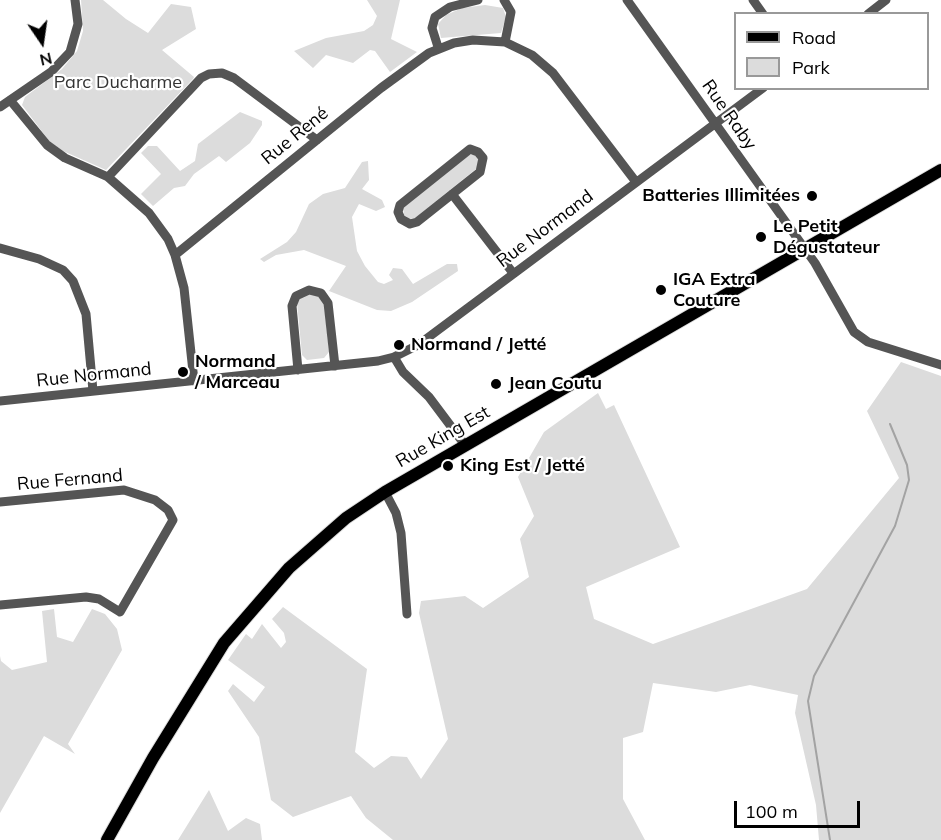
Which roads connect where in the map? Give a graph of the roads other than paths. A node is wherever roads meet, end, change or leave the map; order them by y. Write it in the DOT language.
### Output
graph roads {
  1 [pos="75,0"];
  2 [pos="478,0"];
  3 [pos="504,0"];
  4 [pos="627,0"];
  5 [pos="882,1"];
  6 [pos="870,12"];
  7 [pos="505,42"];
  8 [pos="438,47"];
  9 [pos="760,90"];
  10 [pos="10,100"];
  11 [pos="0,107"];
  12 [pos="715,123"];
  13 [pos="317,140"];
  14 [pos="941,170"];
  15 [pos="108,177"];
  16 [pos="636,182"];
  17 [pos="452,194"];
  18 [pos="0,248"];
  19 [pos="804,248"];
  20 [pos="176,255"];
  21 [pos="513,273"];
  22 [pos="394,357"];
  23 [pos="941,365"];
  24 [pos="335,366"];
  25 [pos="298,370"];
  26 [pos="194,381"];
  27 [pos="93,391"];
  28 [pos="0,401"];
  29 [pos="465,446"];
  30 [pos="385,492"];
  31 [pos="0,502"];
  32 [pos="0,605"];
  33 [pos="407,614"];
  34 [pos="107,840"];
  1 -- 10 [label="street"];
  2 -- 8 [label="street"];
  3 -- 7 [label="street"];
  4 -- 12 [label="street, Rue Raby"];
  5 -- 6 [label="street"];
  7 -- 8 [label="street, Rue René"];
  7 -- 16 [label="street, Rue René"];
  8 -- 13 [label="street, Rue René"];
  9 -- 12 [label="street, Rue Normand"];
  10 -- 11 [label="street"];
  10 -- 15 [label="street"];
  12 -- 16 [label="street, Rue Normand"];
  12 -- 19 [label="street, Rue Raby"];
  13 -- 15 [label="street"];
  13 -- 20 [label="street, Rue René"];
  14 -- 19 [label="main road, Rue King Est"];
  15 -- 20 [label="street"];
  16 -- 21 [label="street, Rue Normand"];
  17 -- 17 [label="street"];
  17 -- 21 [label="street"];
  18 -- 27 [label="street"];
  19 -- 23 [label="street, Rue Raby"];
  19 -- 29 [label="main road, Rue King Est"];
  20 -- 26 [label="street"];
  21 -- 22 [label="street, Rue Normand"];
  22 -- 24 [label="street, Rue Normand"];
  22 -- 29 [label="street"];
  24 -- 25 [label="street, Rue Normand"];
  24 -- 25 [label="street"];
  25 -- 26 [label="street, Rue Normand"];
  26 -- 27 [label="street, Rue Normand"];
  27 -- 28 [label="street, Rue Normand"];
  29 -- 30 [label="main road, Rue King Est"];
  30 -- 33 [label="street"];
  30 -- 34 [label="main road, Rue King Est"];
  31 -- 32 [label="street, Rue Fernand"];
}
